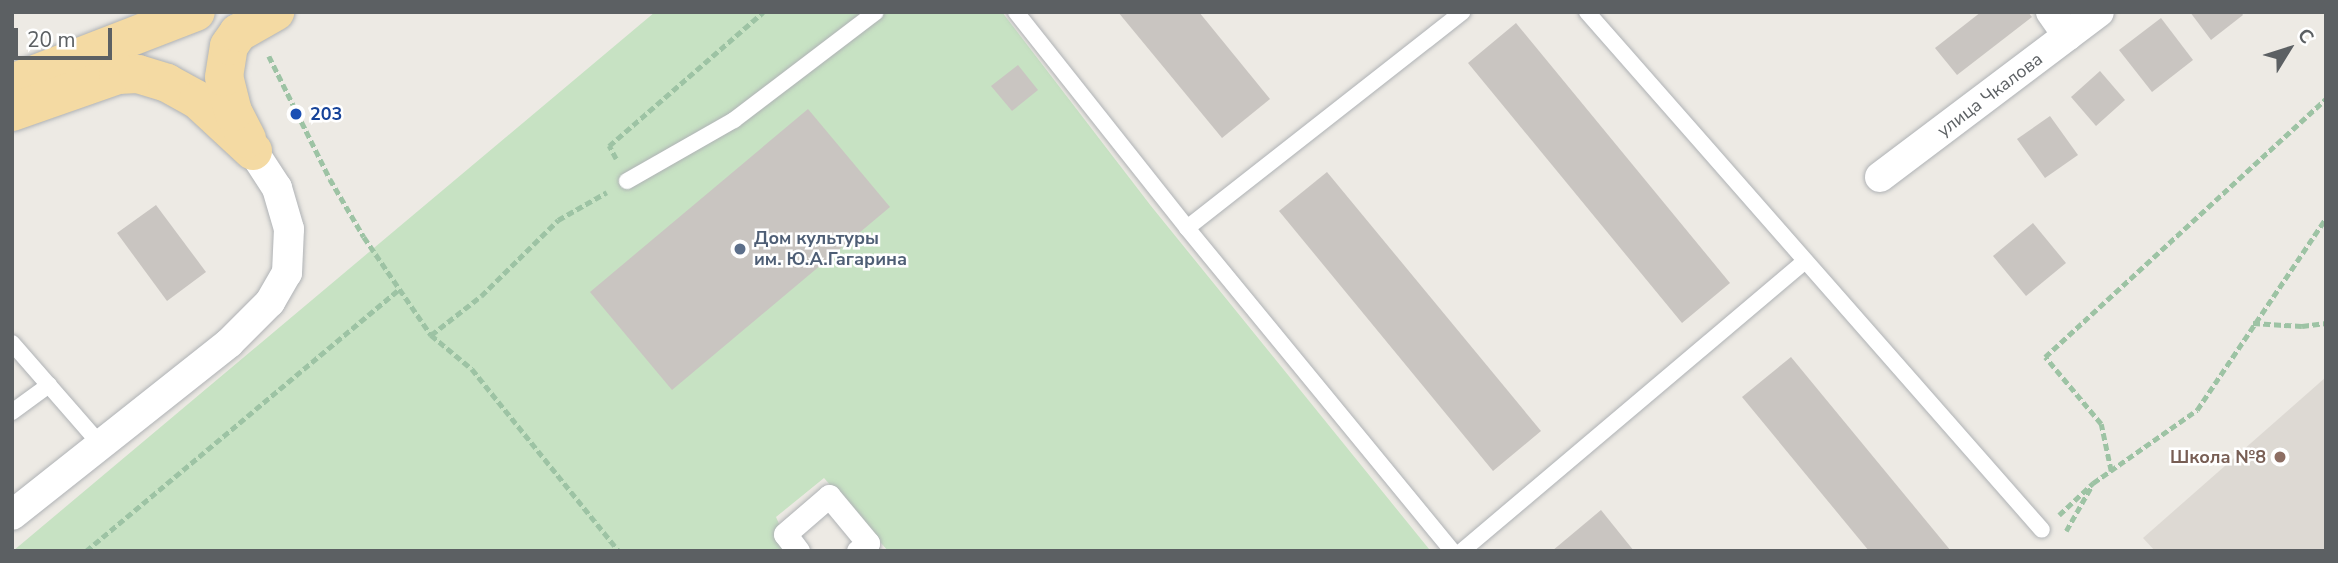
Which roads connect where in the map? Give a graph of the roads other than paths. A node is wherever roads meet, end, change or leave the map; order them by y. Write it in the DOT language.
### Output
graph roads {
  1 [pos="196,12"];
  2 [pos="876,12"];
  3 [pos="1016,12"];
  4 [pos="1462,12"];
  5 [pos="1587,12"];
  6 [pos="2051,12"];
  7 [pos="2099,12"];
  8 [pos="270,29"];
  9 [pos="2068,36"];
  10 [pos="12,83"];
  11 [pos="12,112"];
  12 [pos="253,151"];
  13 [pos="1880,177"];
  14 [pos="627,181"];
  15 [pos="1187,228"];
  16 [pos="1805,261"];
  17 [pos="12,343"];
  18 [pos="49,385"];
  19 [pos="12,412"];
  20 [pos="101,445"];
  21 [pos="12,515"];
  22 [pos="2042,530"];
  23 [pos="867,548"];
  24 [pos="798,551"];
  25 [pos="1452,551"];
  26 [pos="1462,551"];
  1 -- 10 [label="highway"];
  2 -- 14 [label="lane"];
  3 -- 15 [label="lane"];
  4 -- 15 [label="lane"];
  5 -- 16 [label="lane"];
  6 -- 9 [label="street"];
  7 -- 9 [label="street, улица Чкалова"];
  8 -- 12 [label="highway"];
  9 -- 13 [label="street, улица Чкалова"];
  11 -- 12 [label="highway"];
  12 -- 20 [label="street"];
  15 -- 25 [label="lane"];
  16 -- 22 [label="lane"];
  16 -- 26 [label="lane"];
  17 -- 18 [label="lane"];
  18 -- 19 [label="lane"];
  18 -- 20 [label="lane"];
  20 -- 21 [label="street"];
  23 -- 24 [label="street"];
}
